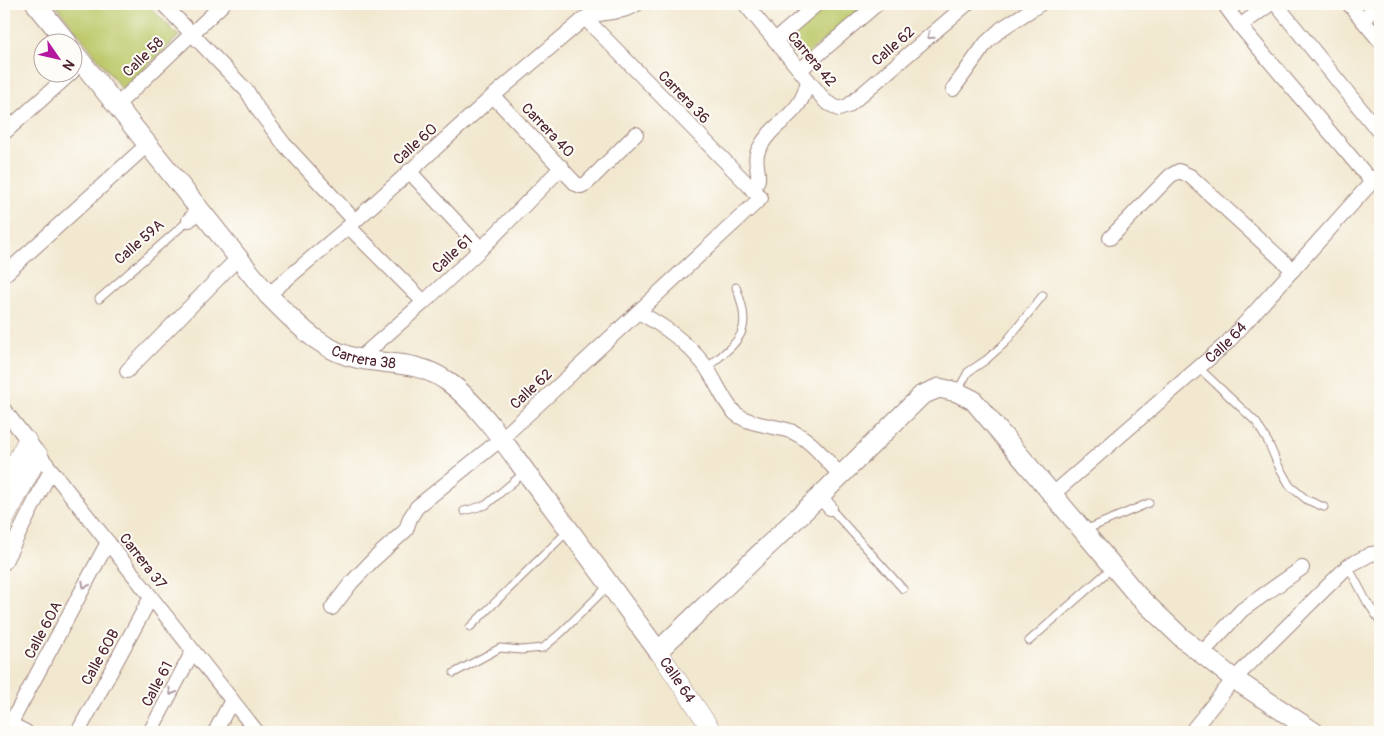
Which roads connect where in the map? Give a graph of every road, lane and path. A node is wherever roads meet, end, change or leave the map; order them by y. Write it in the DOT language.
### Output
graph roads {
  1 [pos="36,4"];
  2 [pos="163,4"];
  3 [pos="223,4"];
  4 [pos="637,4"];
  5 [pos="744,4"];
  6 [pos="817,4"];
  7 [pos="877,4"];
  8 [pos="967,4"];
  9 [pos="1040,4"];
  10 [pos="1224,4"];
  11 [pos="1270,4"];
  12 [pos="1276,4"];
  13 [pos="1349,4"];
  14 [pos="1375,4"];
  15 [pos="585,18"];
  16 [pos="1364,21"];
  17 [pos="1240,26"];
  18 [pos="59,32"];
  19 [pos="192,33"];
  20 [pos="775,40"];
  21 [pos="1380,41"];
  22 [pos="82,71"];
  23 [pos="804,75"];
  24 [pos="56,82"];
  25 [pos="953,89"];
  26 [pos="493,96"];
  27 [pos="826,102"];
  28 [pos="116,105"];
  29 [pos="796,109"];
  30 [pos="839,109"];
  31 [pos="4,133"];
  32 [pos="1380,133"];
  33 [pos="636,134"];
  34 [pos="148,144"];
  35 [pos="562,167"];
  36 [pos="409,171"];
  37 [pos="1376,178"];
  38 [pos="757,194"];
  39 [pos="195,215"];
  40 [pos="352,224"];
  41 [pos="1110,238"];
  42 [pos="481,249"];
  43 [pos="238,258"];
  44 [pos="1293,270"];
  45 [pos="4,275"];
  46 [pos="736,287"];
  47 [pos="268,295"];
  48 [pos="1043,295"];
  49 [pos="99,299"];
  50 [pos="424,302"];
  51 [pos="638,312"];
  52 [pos="359,359"];
  53 [pos="707,368"];
  54 [pos="1199,368"];
  55 [pos="127,371"];
  56 [pos="957,392"];
  57 [pos="4,410"];
  58 [pos="501,439"];
  59 [pos="27,440"];
  60 [pos="39,455"];
  61 [pos="51,470"];
  62 [pos="526,471"];
  63 [pos="841,476"];
  64 [pos="4,485"];
  65 [pos="1053,494"];
  66 [pos="825,502"];
  67 [pos="1149,503"];
  68 [pos="1324,507"];
  69 [pos="464,511"];
  70 [pos="4,521"];
  71 [pos="570,530"];
  72 [pos="1083,531"];
  73 [pos="108,542"];
  74 [pos="1380,553"];
  75 [pos="4,563"];
  76 [pos="1113,566"];
  77 [pos="1348,566"];
  78 [pos="1302,568"];
  79 [pos="609,584"];
  80 [pos="903,589"];
  81 [pos="151,597"];
  82 [pos="332,608"];
  83 [pos="1380,621"];
  84 [pos="470,627"];
  85 [pos="1029,641"];
  86 [pos="193,651"];
  87 [pos="658,651"];
  88 [pos="1202,653"];
  89 [pos="454,673"];
  90 [pos="1234,679"];
  91 [pos="232,700"];
  92 [pos="7,726"];
  93 [pos="26,732"];
  94 [pos="78,732"];
  95 [pos="150,732"];
  96 [pos="215,732"];
  97 [pos="257,732"];
  98 [pos="714,732"];
  99 [pos="1190,732"];
  100 [pos="1314,732"];
  1 -- 18 [label="main road"];
  2 -- 19 [label="street"];
  3 -- 19 [label="street, Calle 58"];
  4 -- 15 [label="street"];
  5 -- 20 [label="street, Carrera 42"];
  6 -- 20 [label="street"];
  7 -- 23 [label="street"];
  8 -- 30 [label="street, Calle 62, one-way"];
  9 -- 25 [label="street"];
  10 -- 17 [label="street"];
  11 -- 17 [label="street"];
  12 -- 32 [label="street"];
  13 -- 16 [label="street"];
  14 -- 16 [label="street"];
  15 -- 26 [label="street, Calle 60"];
  15 -- 38 [label="street, Carrera 36"];
  16 -- 21 [label="street"];
  17 -- 37 [label="street"];
  19 -- 28 [label="street, Calle 58"];
  19 -- 40 [label="street"];
  20 -- 23 [label="street, Carrera 42"];
  22 -- 28 [label="main road, Carrera 38"];
  23 -- 27 [label="street, Carrera 42"];
  23 -- 29 [label="street"];
  24 -- 31 [label="street"];
  26 -- 35 [label="street, Carrera 40"];
  26 -- 36 [label="street, Calle 60"];
  27 -- 29 [label="street"];
  27 -- 30 [label="street, Carrera 42"];
  28 -- 34 [label="main road, Carrera 38"];
  29 -- 38 [label="street"];
  33 -- 35 [label="street, Carrera 40"];
  34 -- 39 [label="main road, Carrera 38"];
  34 -- 45 [label="street"];
  35 -- 42 [label="street, Calle 61"];
  36 -- 40 [label="street, Calle 60"];
  36 -- 42 [label="street"];
  37 -- 44 [label="street, Calle 64"];
  38 -- 51 [label="street, Calle 62"];
  39 -- 43 [label="main road, Carrera 38"];
  39 -- 49 [label="lane, Calle 59A"];
  40 -- 47 [label="street, Calle 60"];
  40 -- 50 [label="street"];
  41 -- 44 [label="street"];
  42 -- 50 [label="street, Calle 61"];
  43 -- 47 [label="main road, Carrera 38"];
  43 -- 55 [label="street"];
  44 -- 54 [label="street, Calle 64"];
  46 -- 53 [label="lane"];
  47 -- 52 [label="main road, Carrera 38"];
  48 -- 56 [label="lane"];
  50 -- 52 [label="street, Calle 61"];
  51 -- 53 [label="street"];
  51 -- 58 [label="street, Calle 62"];
  52 -- 58 [label="main road, Carrera 38"];
  53 -- 63 [label="street"];
  54 -- 65 [label="street, Calle 64"];
  54 -- 68 [label="lane"];
  56 -- 63 [label="main road"];
  56 -- 65 [label="main road"];
  57 -- 59 [label="street, Carrera 37"];
  58 -- 62 [label="main road, Carrera 38"];
  58 -- 82 [label="street, Calle 62"];
  59 -- 60 [label="street, Carrera 37"];
  59 -- 64 [label="street"];
  60 -- 61 [label="street, Carrera 37"];
  60 -- 70 [label="street"];
  61 -- 73 [label="street, Carrera 37"];
  61 -- 75 [label="street"];
  62 -- 69 [label="lane"];
  62 -- 71 [label="main road, Carrera 38"];
  63 -- 66 [label="main road"];
  65 -- 72 [label="main road"];
  66 -- 80 [label="lane"];
  66 -- 87 [label="main road"];
  67 -- 72 [label="lane"];
  71 -- 79 [label="main road, Carrera 38"];
  71 -- 84 [label="lane"];
  72 -- 76 [label="main road"];
  73 -- 81 [label="street, Carrera 37"];
  73 -- 92 [label="street, Calle 60A, one-way"];
  74 -- 77 [label="street"];
  76 -- 85 [label="lane"];
  76 -- 88 [label="main road"];
  77 -- 83 [label="lane"];
  77 -- 90 [label="street"];
  78 -- 88 [label="street"];
  79 -- 87 [label="main road, Carrera 38"];
  79 -- 89 [label="lane"];
  81 -- 86 [label="street, Carrera 37"];
  81 -- 94 [label="street, Calle 60B"];
  86 -- 91 [label="street, Carrera 37"];
  86 -- 95 [label="street, Calle 61, one-way"];
  87 -- 98 [label="street, Calle 64"];
  88 -- 90 [label="main road"];
  90 -- 99 [label="street"];
  90 -- 100 [label="main road"];
  91 -- 96 [label="street"];
  91 -- 97 [label="street, Carrera 37"];
  92 -- 93 [label="street"];
}
